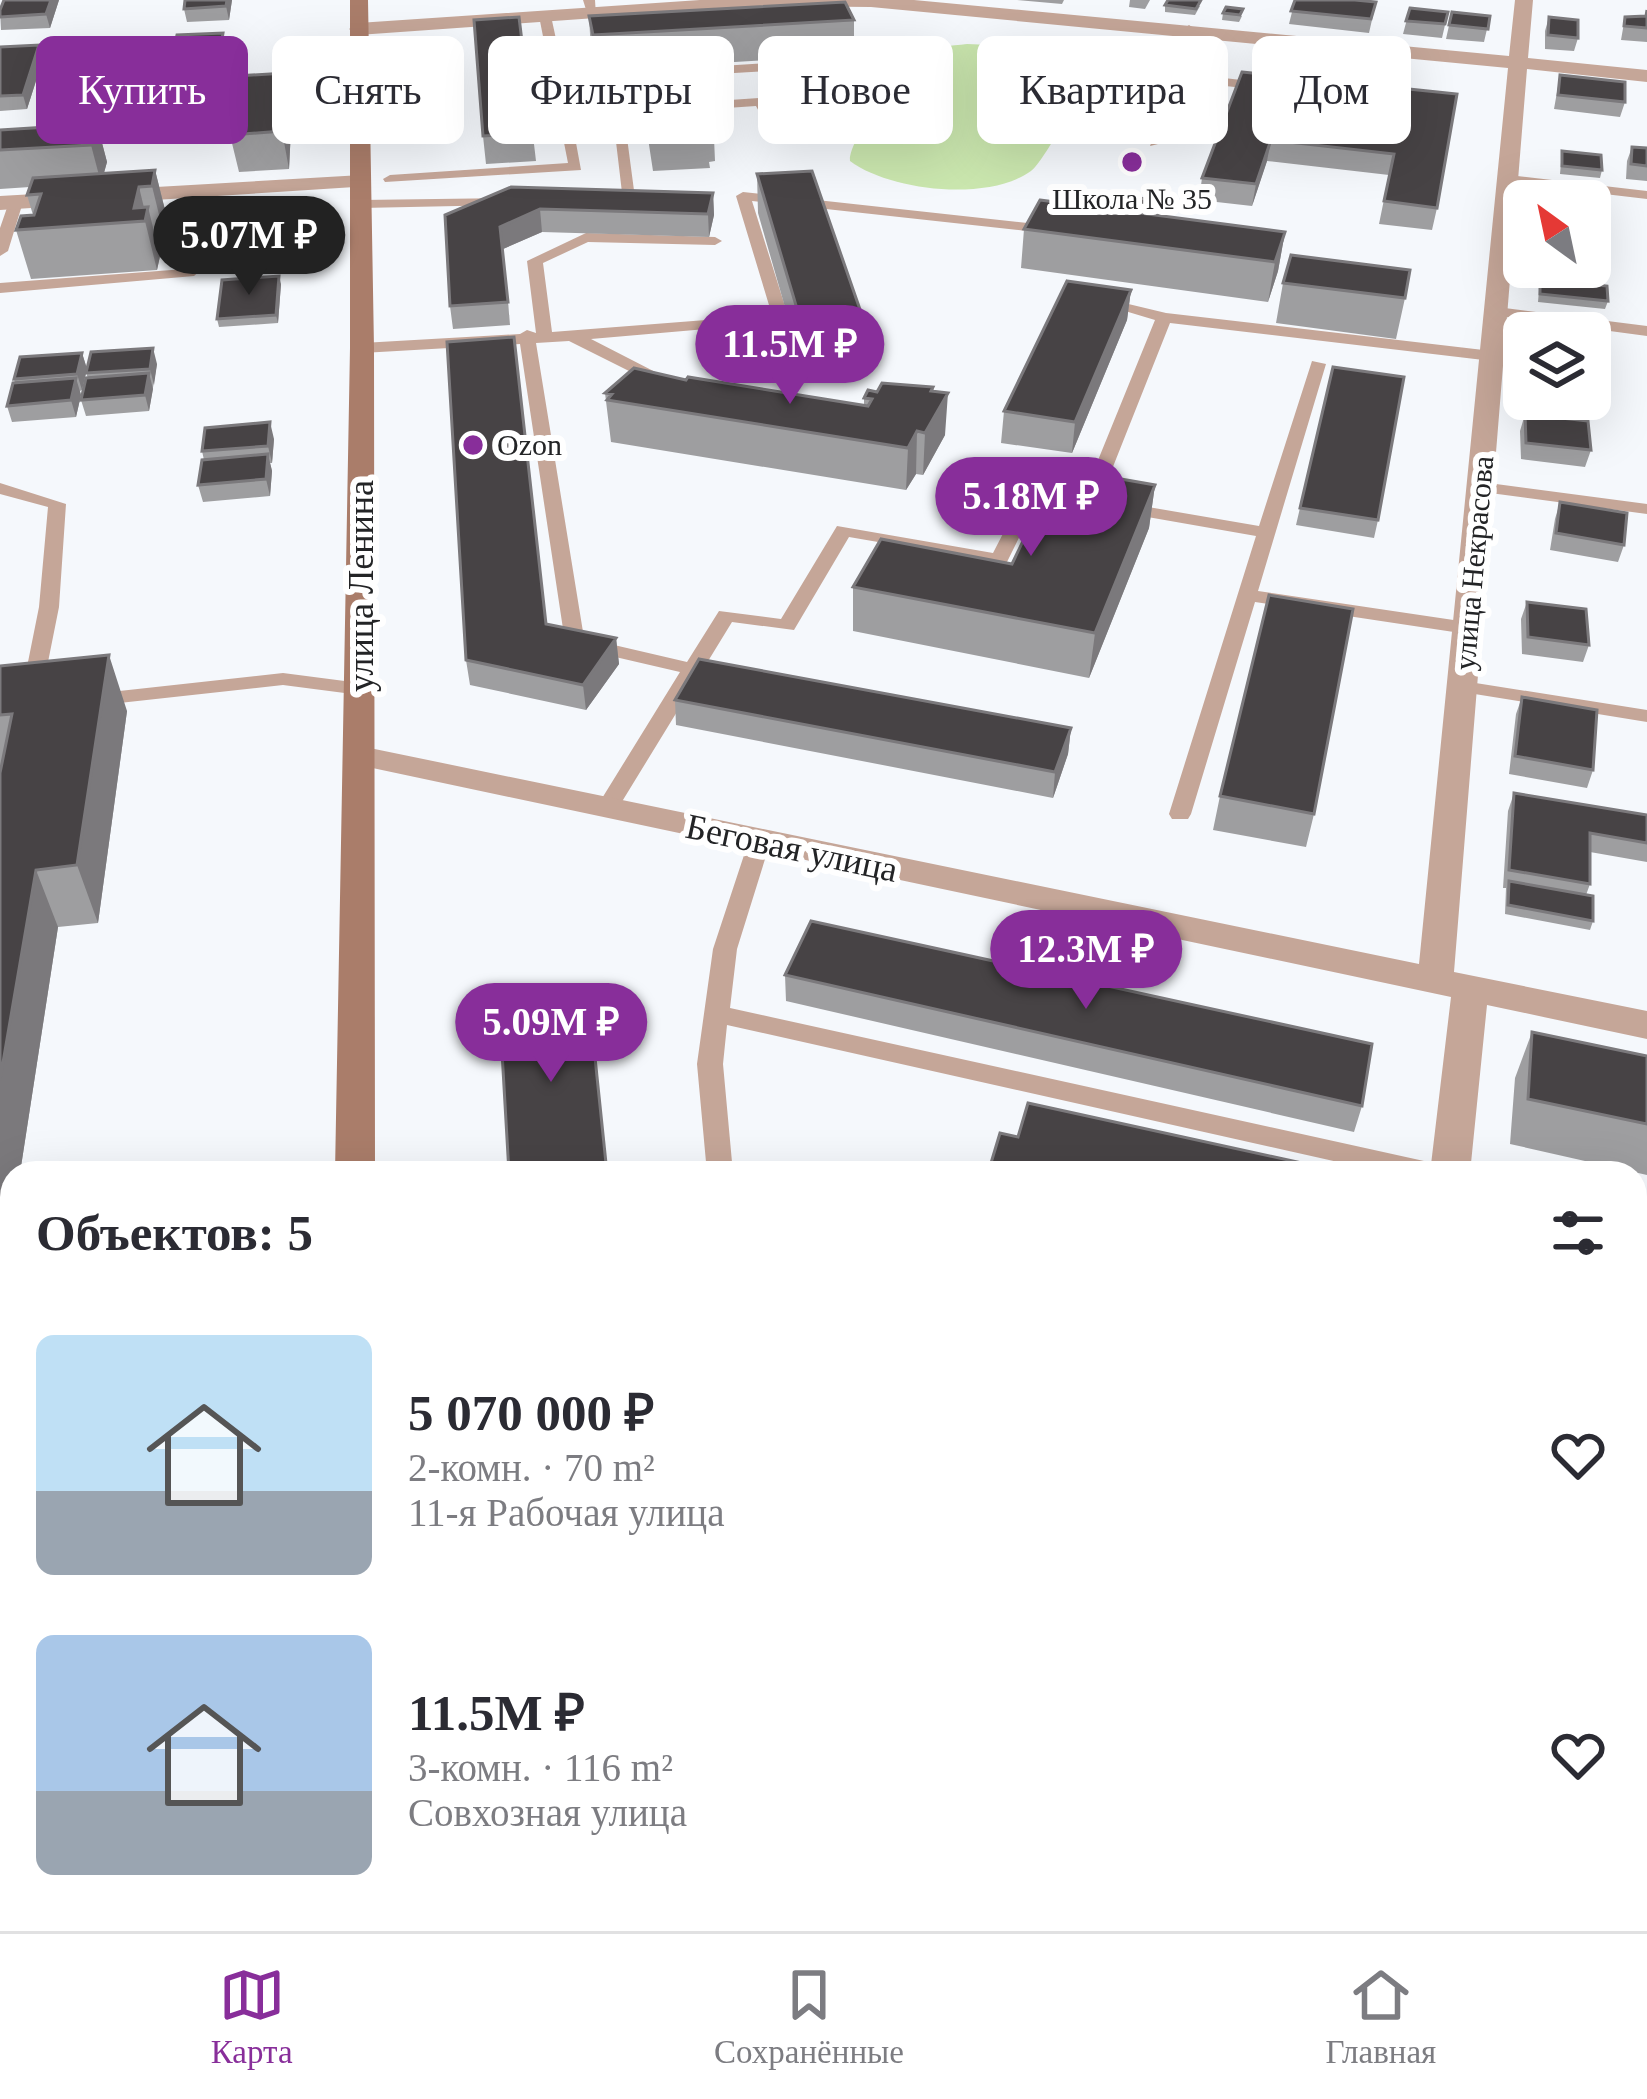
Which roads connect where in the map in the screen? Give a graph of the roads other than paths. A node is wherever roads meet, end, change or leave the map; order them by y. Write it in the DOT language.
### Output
graph roads {
  1 [pos="764,0"];
  2 [pos="1110,0"];
  3 [pos="1524,0"];
  4 [pos="591,6"];
  5 [pos="359,14"];
  6 [pos="544,16"];
  7 [pos="1100,20"];
  8 [pos="1190,29"];
  9 [pos="548,36"];
  10 [pos="1187,36"];
  11 [pos="1260,36"];
  12 [pos="1411,51"];
  13 [pos="1519,62"];
  14 [pos="1647,76"];
  15 [pos="758,102"];
  16 [pos="571,144"];
  17 [pos="1508,179"];
  18 [pos="371,188"];
  19 [pos="206,190"];
  20 [pos="1647,195"];
  21 [pos="720,196"];
  22 [pos="743,196"];
  23 [pos="651,198"];
  24 [pos="605,199"];
  25 [pos="628,199"];
  26 [pos="535,200"];
  27 [pos="8,202"];
  28 [pos="1046,229"];
  29 [pos="715,242"];
  30 [pos="0,250"];
  31 [pos="0,288"];
  32 [pos="1088,295"];
  33 [pos="1496,312"];
  34 [pos="1164,318"];
  35 [pos="1647,331"];
  36 [pos="535,334"];
  37 [pos="572,336"];
  38 [pos="362,348"];
  39 [pos="1492,356"];
  40 [pos="1318,364"];
  41 [pos="670,383"];
  42 [pos="1481,487"];
  43 [pos="0,488"];
  44 [pos="1055,498"];
  45 [pos="1647,509"];
  46 [pos="1263,532"];
  47 [pos="1245,595"];
  48 [pos="1467,628"];
  49 [pos="692,669"];
  50 [pos="1463,687"];
  51 [pos="359,689"];
  52 [pos="76,702"];
  53 [pos="33,707"];
  54 [pos="1647,716"];
  55 [pos="360,756"];
  56 [pos="607,808"];
  57 [pos="1180,814"];
  58 [pos="760,840"];
  59 [pos="1452,986"];
  60 [pos="717,1014"];
  61 [pos="1647,1025"];
  62 [pos="355,1161"];
  63 [pos="719,1161"];
  64 [pos="1379,1161"];
  65 [pos="1450,1161"];
  1 -- 4 [label="street"];
  1 -- 7 [label="street"];
  2 -- 7 [label="street"];
  3 -- 13 [label="street, улица Некрасова"];
  4 -- 6 [label="street"];
  5 -- 6 [label="street"];
  5 -- 18 [label="main road, улица Ленина"];
  6 -- 9 [label="lane"];
  7 -- 8 [label="street"];
  8 -- 10 [label="lane"];
  8 -- 11 [label="street"];
  12 -- 13 [label="street"];
  13 -- 14 [label="street"];
  13 -- 17 [label="street, улица Некрасова"];
  15 -- 25 [label="lane"];
  16 -- 18 [label="lane"];
  17 -- 20 [label="lane"];
  17 -- 33 [label="street, улица Некрасова"];
  18 -- 19 [label="street"];
  18 -- 26 [label="lane"];
  18 -- 38 [label="main road, улица Ленина"];
  19 -- 27 [label="street"];
  19 -- 31 [label="lane"];
  21 -- 22 [label="lane"];
  22 -- 28 [label="lane"];
  22 -- 37 [label="lane"];
  23 -- 25 [label="lane"];
  24 -- 25 [label="lane"];
  27 -- 30 [label="lane"];
  29 -- 36 [label="lane"];
  32 -- 34 [label="lane"];
  33 -- 35 [label="lane"];
  33 -- 39 [label="street, улица Некрасова"];
  34 -- 39 [label="lane"];
  34 -- 44 [label="lane"];
  36 -- 37 [label="lane"];
  36 -- 38 [label="lane"];
  36 -- 49 [label="lane"];
  37 -- 41 [label="lane"];
  38 -- 51 [label="main road, улица Ленина"];
  39 -- 42 [label="street, улица Некрасова"];
  40 -- 46 [label="lane"];
  42 -- 45 [label="lane"];
  42 -- 48 [label="street, улица Некрасова"];
  43 -- 53 [label="lane"];
  44 -- 46 [label="lane"];
  44 -- 49 [label="lane"];
  46 -- 47 [label="lane"];
  47 -- 48 [label="lane"];
  47 -- 57 [label="lane"];
  48 -- 50 [label="street, улица Некрасова"];
  49 -- 56 [label="lane"];
  50 -- 54 [label="lane"];
  50 -- 59 [label="street, улица Некрасова"];
  51 -- 52 [label="lane"];
  51 -- 55 [label="main road, улица Ленина"];
  55 -- 56 [label="street, Беговая улица"];
  55 -- 62 [label="main road, улица Ленина"];
  56 -- 58 [label="street, Беговая улица"];
  58 -- 59 [label="street, Беговая улица"];
  58 -- 60 [label="lane"];
  59 -- 61 [label="street, Беговая улица"];
  59 -- 65 [label="street, улица Некрасова"];
  60 -- 63 [label="lane"];
  60 -- 64 [label="lane"];
}
